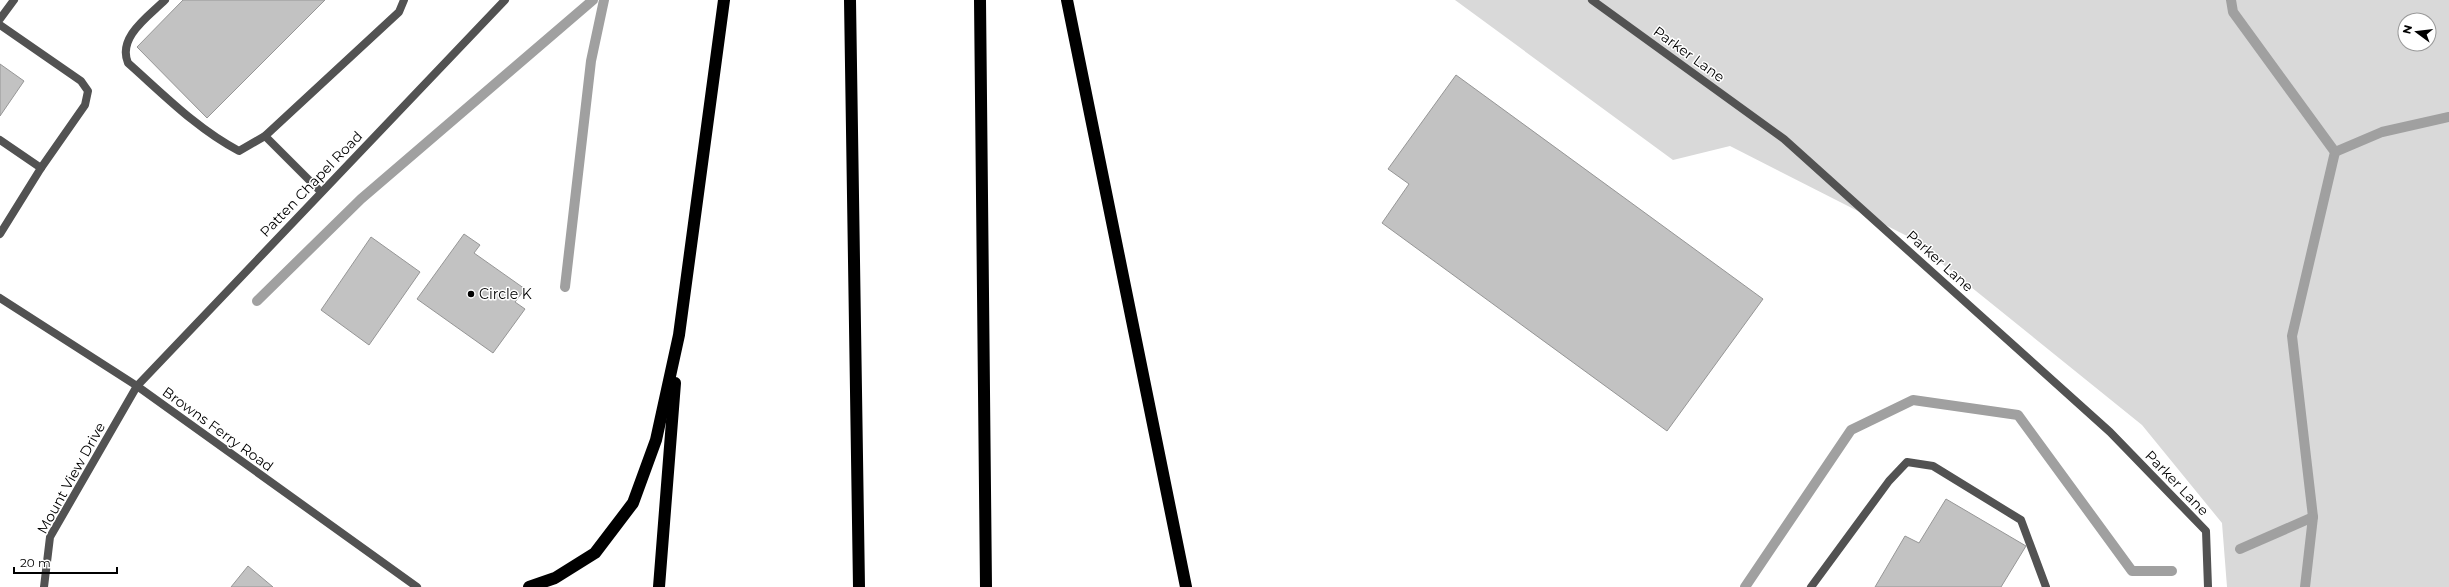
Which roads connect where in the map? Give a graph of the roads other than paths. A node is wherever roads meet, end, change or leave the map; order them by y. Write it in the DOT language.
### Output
graph roads {
  1 [pos="14,0"];
  2 [pos="165,0"];
  3 [pos="404,0"];
  4 [pos="505,0"];
  5 [pos="724,0"];
  6 [pos="850,0"];
  7 [pos="980,0"];
  8 [pos="1067,0"];
  9 [pos="1592,0"];
  10 [pos="0,19"];
  11 [pos="0,25"];
  12 [pos="265,136"];
  13 [pos="0,140"];
  14 [pos="41,168"];
  15 [pos="321,192"];
  16 [pos="0,234"];
  17 [pos="0,298"];
  18 [pos="679,336"];
  19 [pos="137,386"];
  20 [pos="44,587"];
  21 [pos="417,587"];
  22 [pos="529,587"];
  23 [pos="659,587"];
  24 [pos="859,587"];
  25 [pos="986,587"];
  26 [pos="1186,587"];
  27 [pos="1811,587"];
  28 [pos="2046,587"];
  29 [pos="2208,587"];
  1 -- 10 [label="street"];
  2 -- 12 [label="street"];
  3 -- 12 [label="street"];
  4 -- 15 [label="street, Patten Chapel Road"];
  5 -- 18 [label="highway"];
  6 -- 24 [label="highway"];
  7 -- 25 [label="highway"];
  8 -- 26 [label="highway"];
  9 -- 29 [label="street, Parker Lane"];
  11 -- 14 [label="street"];
  12 -- 15 [label="street"];
  13 -- 14 [label="street"];
  14 -- 16 [label="street"];
  15 -- 19 [label="street, Patten Chapel Road"];
  17 -- 19 [label="street, Browns Ferry Road"];
  18 -- 22 [label="highway"];
  18 -- 23 [label="highway"];
  19 -- 20 [label="street, Mount View Drive"];
  19 -- 21 [label="street, Browns Ferry Road"];
  27 -- 28 [label="street"];
}
